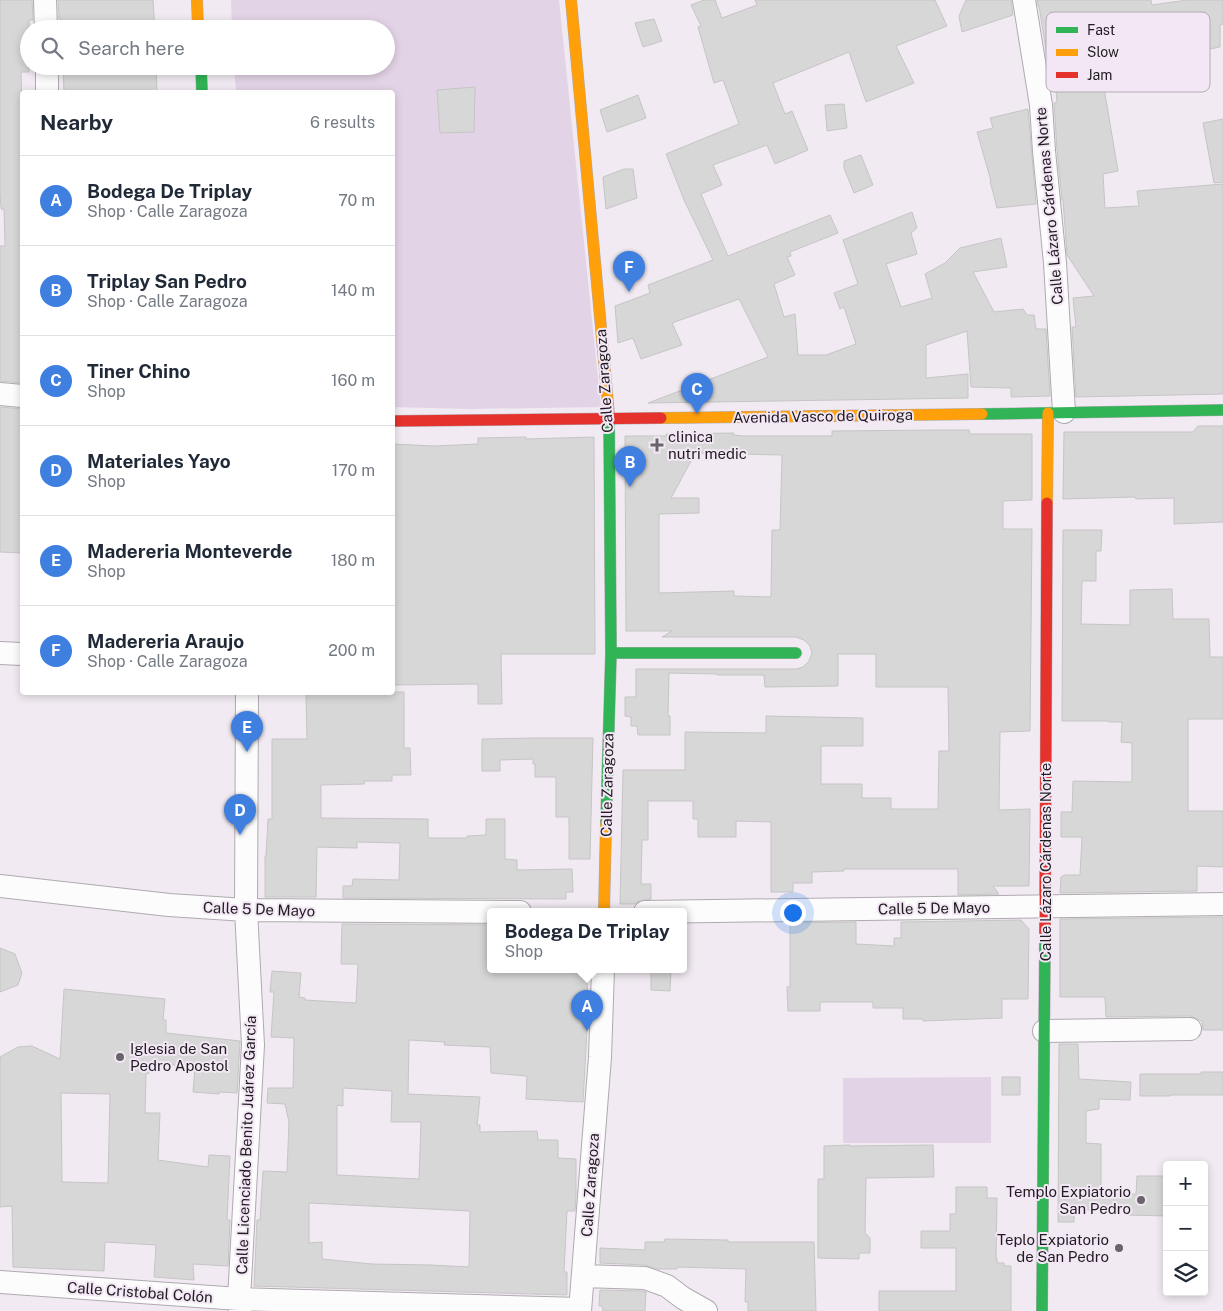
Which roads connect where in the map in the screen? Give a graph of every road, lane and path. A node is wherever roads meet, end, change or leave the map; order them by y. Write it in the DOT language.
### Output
graph roads {
  1 [pos="45,0"];
  2 [pos="196,0"];
  3 [pos="571,0"];
  4 [pos="1024,0"];
  5 [pos="46,20"];
  6 [pos="197,20"];
  7 [pos="47,75"];
  8 [pos="201,75"];
  9 [pos="47,90"];
  10 [pos="202,90"];
  11 [pos="0,394"];
  12 [pos="20,396"];
  13 [pos="1223,410"];
  14 [pos="1056,412"];
  15 [pos="608,419"];
  16 [pos="395,421"];
  17 [pos="0,653"];
  18 [pos="611,653"];
  19 [pos="796,653"];
  20 [pos="20,654"];
  21 [pos="247,695"];
  22 [pos="0,886"];
  23 [pos="1223,904"];
  24 [pos="1044,906"];
  25 [pos="604,908"];
  26 [pos="246,910"];
  27 [pos="687,911"];
  28 [pos="487,912"];
  29 [pos="603,973"];
  30 [pos="1190,1029"];
  31 [pos="1044,1032"];
  32 [pos="583,1276"];
  33 [pos="0,1282"];
  34 [pos="240,1305"];
  35 [pos="580,1310"];
  36 [pos="706,1311"];
  37 [pos="1042,1311"];
  1 -- 5 [label="street"];
  2 -- 6 [label="street"];
  3 -- 15 [label="street, Calle Zaragoza"];
  4 -- 14 [label="street, Calle Lázaro Cárdenas Norte"];
  7 -- 9 [label="street"];
  8 -- 10 [label="street"];
  11 -- 12 [label="street"];
  13 -- 14 [label="street, Avenida Vasco de Quiroga"];
  14 -- 15 [label="street, Avenida Vasco de Quiroga"];
  14 -- 24 [label="street, Calle Lázaro Cárdenas Norte"];
  15 -- 16 [label="street, Avenida Vasco de Quiroga"];
  15 -- 18 [label="street, Calle Zaragoza"];
  17 -- 20 [label="street"];
  18 -- 19 [label="street"];
  18 -- 25 [label="street, Calle Zaragoza"];
  21 -- 26 [label="street, Calle Licenciado Benito Juárez García"];
  22 -- 26 [label="street, Calle 5 De Mayo"];
  23 -- 24 [label="street, Calle 5 De Mayo"];
  24 -- 27 [label="street, Calle 5 De Mayo"];
  24 -- 31 [label="street, Calle Lázaro Cárdenas Norte"];
  26 -- 28 [label="street, Calle 5 De Mayo"];
  26 -- 34 [label="street, Calle Licenciado Benito Juárez García"];
  29 -- 32 [label="street, Calle Zaragoza"];
  30 -- 31 [label="street"];
  31 -- 37 [label="street, Calle Lázaro Cárdenas Norte"];
  32 -- 35 [label="street, Calle Zaragoza"];
  32 -- 36 [label="street"];
  33 -- 34 [label="street, Calle Cristobal Colón"];
  34 -- 35 [label="street, Calle Cristobal Colón"];
}
